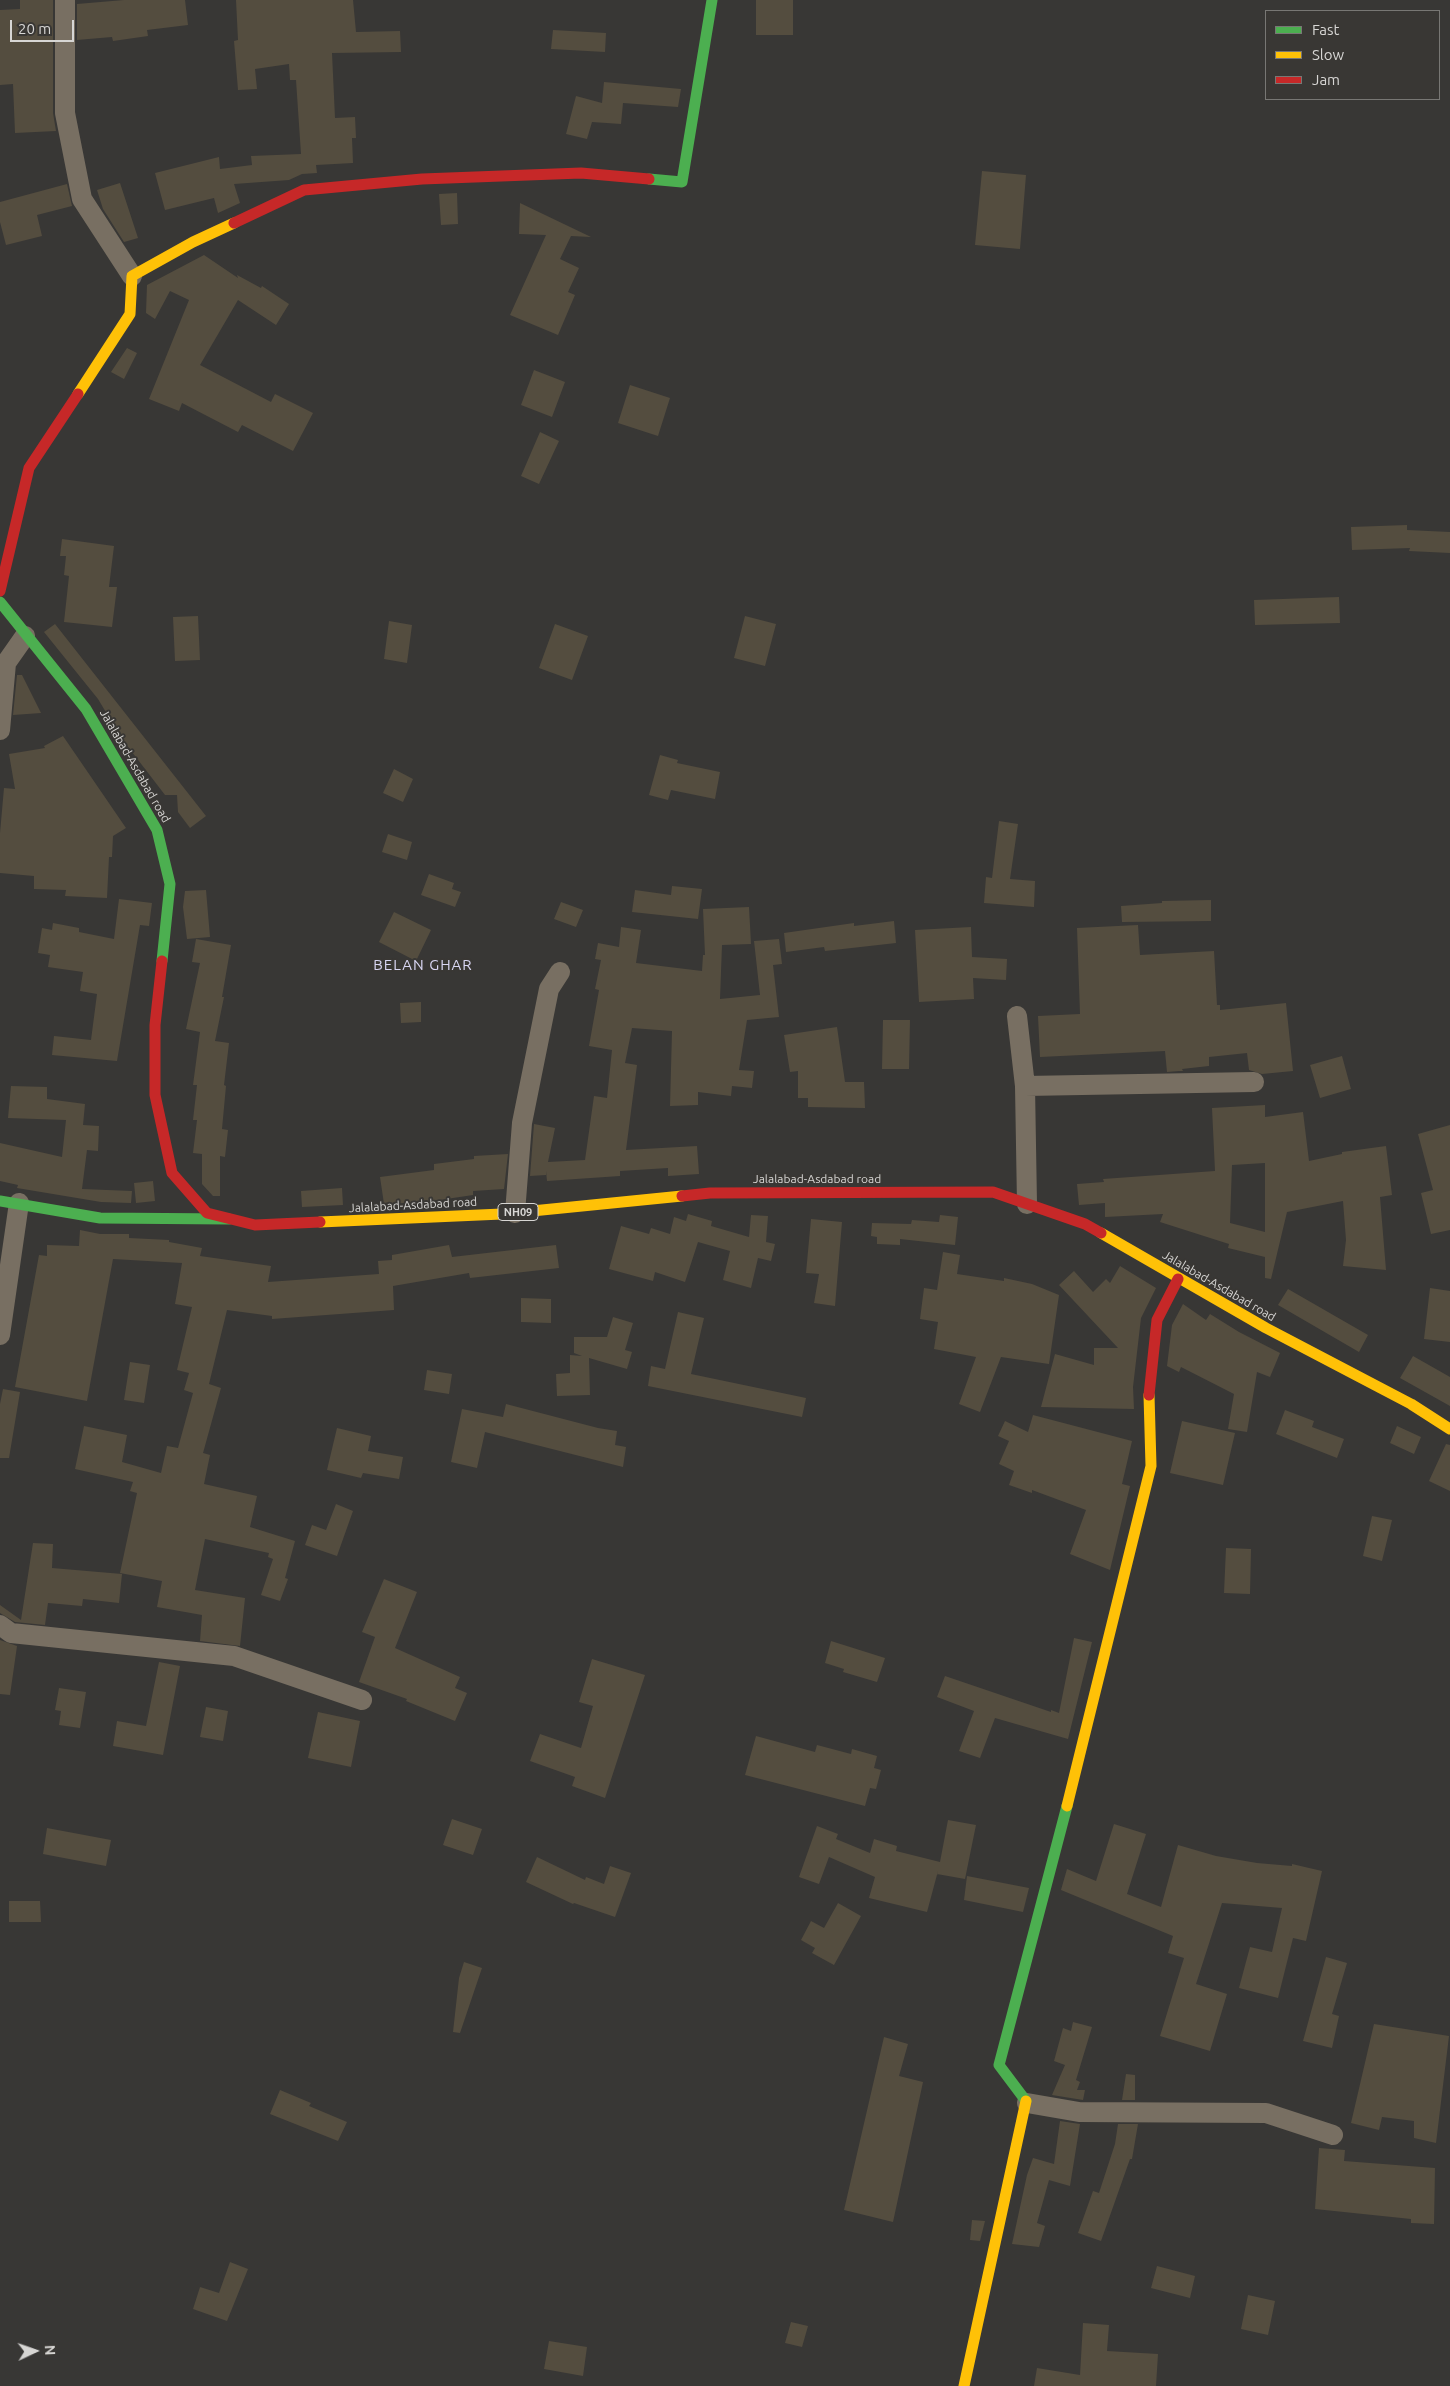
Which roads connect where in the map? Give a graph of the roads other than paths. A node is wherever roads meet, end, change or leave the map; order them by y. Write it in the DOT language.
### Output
graph roads {
  1 [pos="65,0"];
  2 [pos="712,0"];
  3 [pos="132,276"];
  4 [pos="0,592"];
  5 [pos="0,602"];
  6 [pos="25,636"];
  7 [pos="0,730"];
  8 [pos="560,972"];
  9 [pos="1017,1016"];
  10 [pos="1254,1082"];
  11 [pos="1025,1086"];
  12 [pos="10,1202"];
  13 [pos="1027,1204"];
  14 [pos="515,1213"];
  15 [pos="229,1219"];
  16 [pos="1178,1279"];
  17 [pos="0,1335"];
  18 [pos="1450,1428"];
  19 [pos="0,1625"];
  20 [pos="362,1700"];
  21 [pos="1027,2103"];
  22 [pos="1333,2135"];
  23 [pos="964,2386"];
  1 -- 3 [label="street"];
  2 -- 3 [label="street"];
  3 -- 4 [label="street"];
  5 -- 6 [label="street, Jalalabad-Asdabad road / NH09"];
  6 -- 7 [label="street"];
  6 -- 15 [label="street, Jalalabad-Asdabad road / NH09"];
  8 -- 14 [label="street"];
  9 -- 11 [label="street"];
  10 -- 11 [label="street"];
  11 -- 13 [label="street"];
  12 -- 15 [label="street"];
  12 -- 17 [label="street"];
  13 -- 14 [label="street, Jalalabad-Asdabad road / NH09"];
  13 -- 16 [label="street, Jalalabad-Asdabad road / NH09"];
  14 -- 15 [label="street, Jalalabad-Asdabad road / NH09"];
  16 -- 18 [label="street, Jalalabad-Asdabad road / NH09"];
  16 -- 21 [label="street"];
  19 -- 20 [label="street"];
  21 -- 22 [label="street"];
  21 -- 23 [label="street"];
}
